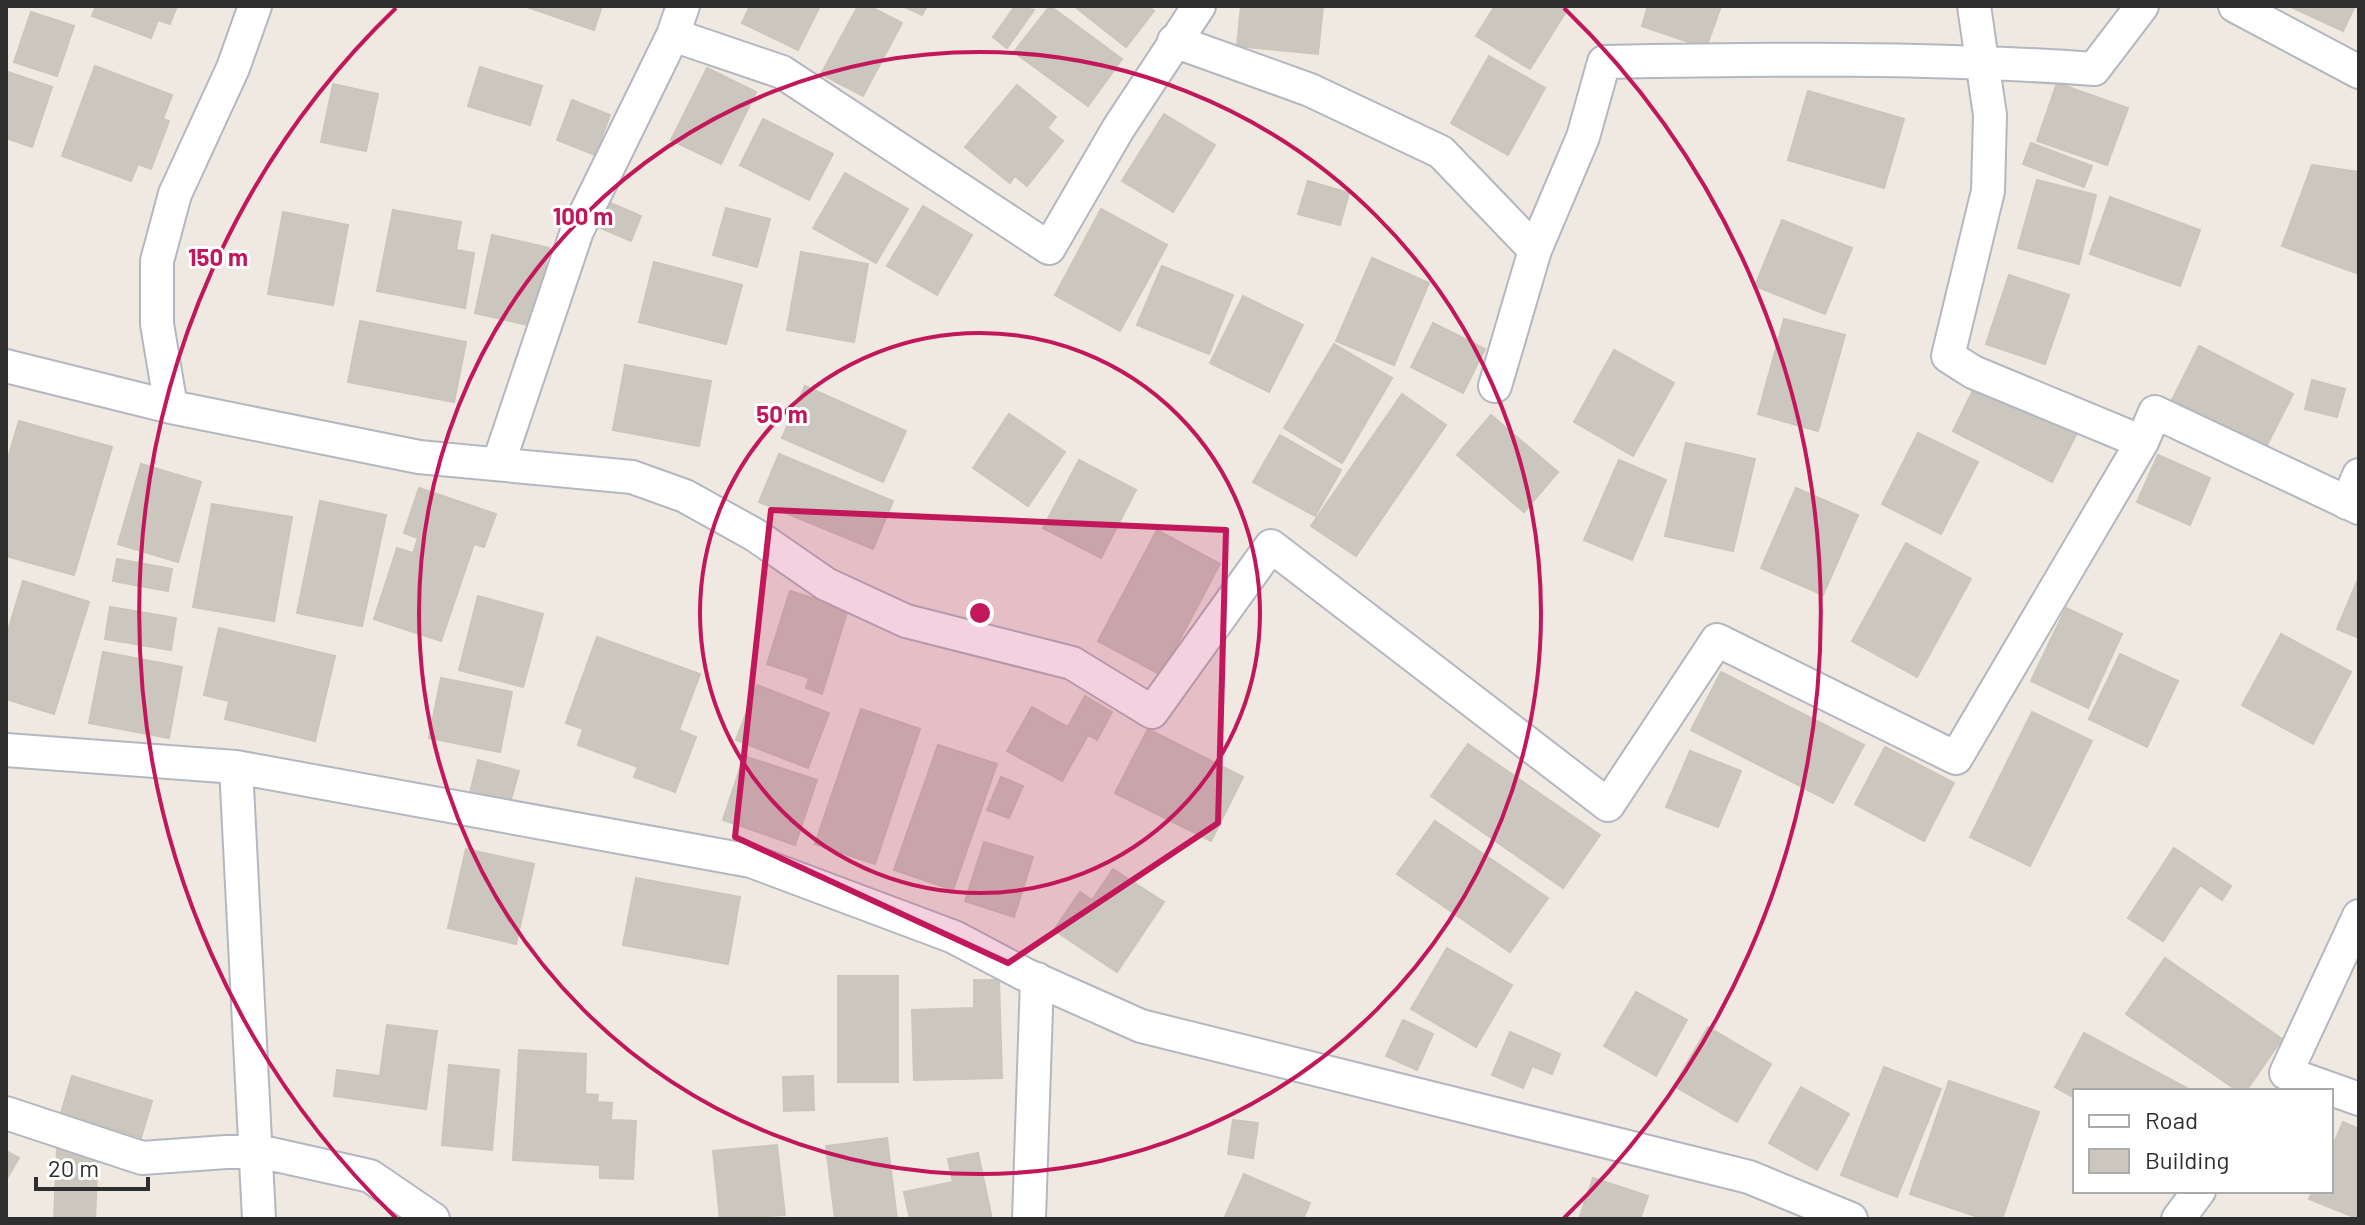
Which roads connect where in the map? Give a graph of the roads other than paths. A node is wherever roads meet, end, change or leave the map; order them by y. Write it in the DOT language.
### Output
graph roads {
  1 [pos="255,6"];
  2 [pos="1199,6"];
  3 [pos="1974,6"];
  4 [pos="2142,6"];
  5 [pos="2235,6"];
  6 [pos="678,21"];
  7 [pos="1174,41"];
  8 [pos="1982,60"];
  9 [pos="2359,72"];
  10 [pos="1535,250"];
  11 [pos="6,366"];
  12 [pos="1495,386"];
  13 [pos="171,407"];
  14 [pos="2142,442"];
  15 [pos="499,462"];
  16 [pos="2355,495"];
  17 [pos="6,750"];
  18 [pos="236,767"];
  19 [pos="2359,916"];
  20 [pos="1037,979"];
  21 [pos="2279,1082"];
  22 [pos="2312,1089"];
  23 [pos="2333,1093"];
  24 [pos="2359,1099"];
  25 [pos="6,1113"];
  26 [pos="254,1150"];
  27 [pos="2198,1193"];
  28 [pos="259,1219"];
  29 [pos="433,1219"];
  30 [pos="1029,1219"];
  31 [pos="1851,1219"];
  32 [pos="2178,1219"];
  1 -- 13 [label="street"];
  2 -- 7 [label="street"];
  3 -- 8 [label="street"];
  4 -- 8 [label="street"];
  5 -- 9 [label="street"];
  6 -- 7 [label="street"];
  6 -- 15 [label="street"];
  7 -- 10 [label="street"];
  8 -- 10 [label="street"];
  8 -- 14 [label="street"];
  10 -- 12 [label="street"];
  11 -- 13 [label="street"];
  13 -- 15 [label="street"];
  14 -- 15 [label="street"];
  14 -- 16 [label="street"];
  17 -- 18 [label="street"];
  18 -- 20 [label="street"];
  18 -- 26 [label="street"];
  19 -- 21 [label="street"];
  20 -- 30 [label="street"];
  20 -- 31 [label="street"];
  21 -- 22 [label="street"];
  23 -- 24 [label="street"];
  25 -- 26 [label="street"];
  26 -- 28 [label="street"];
  26 -- 29 [label="street"];
  27 -- 32 [label="street"];
}
